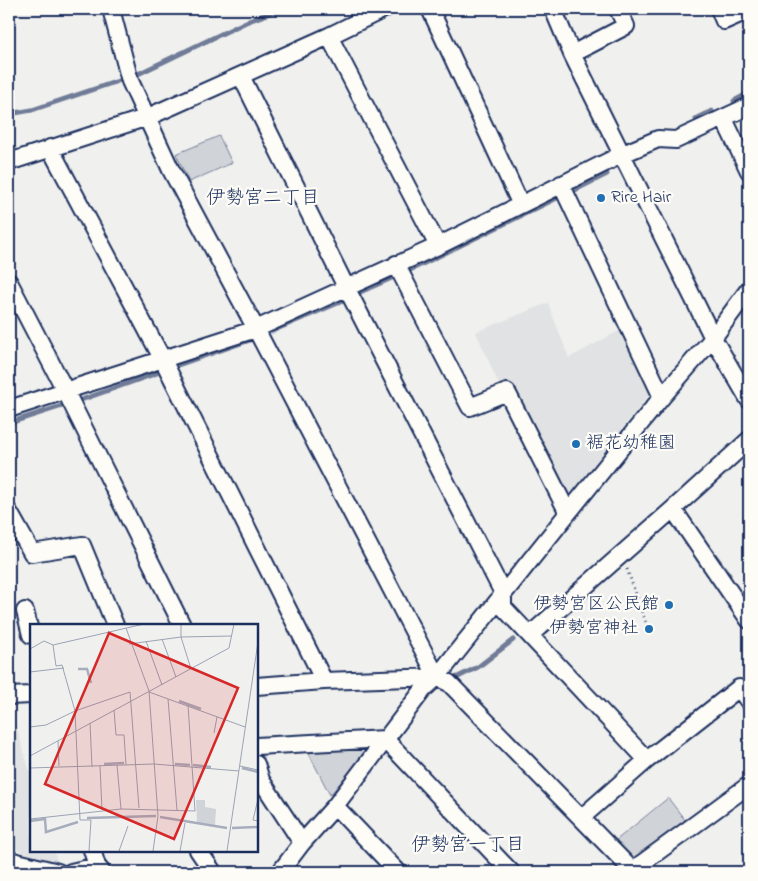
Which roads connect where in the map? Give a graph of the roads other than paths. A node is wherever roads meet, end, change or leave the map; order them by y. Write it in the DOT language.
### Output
graph roads {
  1 [pos="111,9"];
  2 [pos="384,9"];
  3 [pos="430,9"];
  4 [pos="552,9"];
  5 [pos="618,9"];
  6 [pos="719,9"];
  7 [pos="749,10"];
  8 [pos="328,36"];
  9 [pos="572,54"];
  10 [pos="241,76"];
  11 [pos="749,106"];
  12 [pos="148,118"];
  13 [pos="724,118"];
  14 [pos="50,148"];
  15 [pos="623,154"];
  16 [pos="9,162"];
  17 [pos="749,171"];
  18 [pos="561,184"];
  19 [pos="521,205"];
  20 [pos="438,246"];
  21 [pos="396,264"];
  22 [pos="9,282"];
  23 [pos="346,287"];
  24 [pos="749,290"];
  25 [pos="256,329"];
  26 [pos="714,338"];
  27 [pos="162,360"];
  28 [pos="65,390"];
  29 [pos="662,397"];
  30 [pos="749,400"];
  31 [pos="9,409"];
  32 [pos="749,440"];
  33 [pos="673,509"];
  34 [pos="9,512"];
  35 [pos="568,513"];
  36 [pos="503,593"];
  37 [pos="25,611"];
  38 [pos="749,620"];
  39 [pos="115,624"];
  40 [pos="182,624"];
  41 [pos="30,631"];
  42 [pos="530,635"];
  43 [pos="437,677"];
  44 [pos="324,681"];
  45 [pos="258,686"];
  46 [pos="30,695"];
  47 [pos="9,696"];
  48 [pos="749,702"];
  49 [pos="385,739"];
  50 [pos="258,746"];
  51 [pos="647,760"];
  52 [pos="258,770"];
  53 [pos="749,784"];
  54 [pos="335,806"];
  55 [pos="582,818"];
  56 [pos="302,843"];
  57 [pos="199,851"];
  58 [pos="9,860"];
  59 [pos="97,863"];
  60 [pos="58,872"];
  61 [pos="71,872"];
  62 [pos="213,872"];
  63 [pos="280,872"];
  64 [pos="398,872"];
  65 [pos="511,872"];
  66 [pos="632,872"];
  1 -- 12 [label="street"];
  2 -- 8 [label="street"];
  3 -- 19 [label="street"];
  4 -- 9 [label="street"];
  5 -- 9 [label="street"];
  6 -- 7 [label="street"];
  8 -- 10 [label="street"];
  8 -- 20 [label="street"];
  9 -- 15 [label="street"];
  10 -- 12 [label="street"];
  10 -- 23 [label="street"];
  11 -- 13 [label="street"];
  12 -- 14 [label="street"];
  12 -- 25 [label="street"];
  13 -- 15 [label="street"];
  13 -- 17 [label="street"];
  14 -- 16 [label="street"];
  14 -- 27 [label="street"];
  15 -- 18 [label="street"];
  15 -- 26 [label="street"];
  18 -- 19 [label="street"];
  18 -- 29 [label="street"];
  19 -- 20 [label="street"];
  20 -- 21 [label="street"];
  21 -- 23 [label="street"];
  21 -- 35 [label="street"];
  22 -- 28 [label="street"];
  23 -- 25 [label="street"];
  23 -- 36 [label="street"];
  24 -- 26 [label="street"];
  25 -- 27 [label="street"];
  25 -- 43 [label="street"];
  26 -- 29 [label="street"];
  26 -- 30 [label="street"];
  27 -- 28 [label="street"];
  27 -- 44 [label="street"];
  28 -- 31 [label="street"];
  28 -- 40 [label="street"];
  29 -- 35 [label="street"];
  32 -- 33 [label="street"];
  33 -- 38 [label="street"];
  33 -- 42 [label="street"];
  34 -- 39 [label="street"];
  35 -- 36 [label="street"];
  36 -- 42 [label="street"];
  36 -- 43 [label="street"];
  37 -- 41 [label="street"];
  42 -- 51 [label="street"];
  43 -- 44 [label="street"];
  43 -- 49 [label="street"];
  43 -- 55 [label="street"];
  44 -- 45 [label="street"];
  46 -- 47 [label="street"];
  48 -- 51 [label="street"];
  49 -- 50 [label="street"];
  49 -- 54 [label="street"];
  49 -- 65 [label="street"];
  51 -- 55 [label="street"];
  52 -- 56 [label="street"];
  53 -- 66 [label="street"];
  54 -- 56 [label="street"];
  54 -- 64 [label="street"];
  55 -- 66 [label="street"];
  56 -- 63 [label="street"];
  57 -- 62 [label="street"];
  58 -- 60 [label="street"];
  59 -- 61 [label="street"];
}
